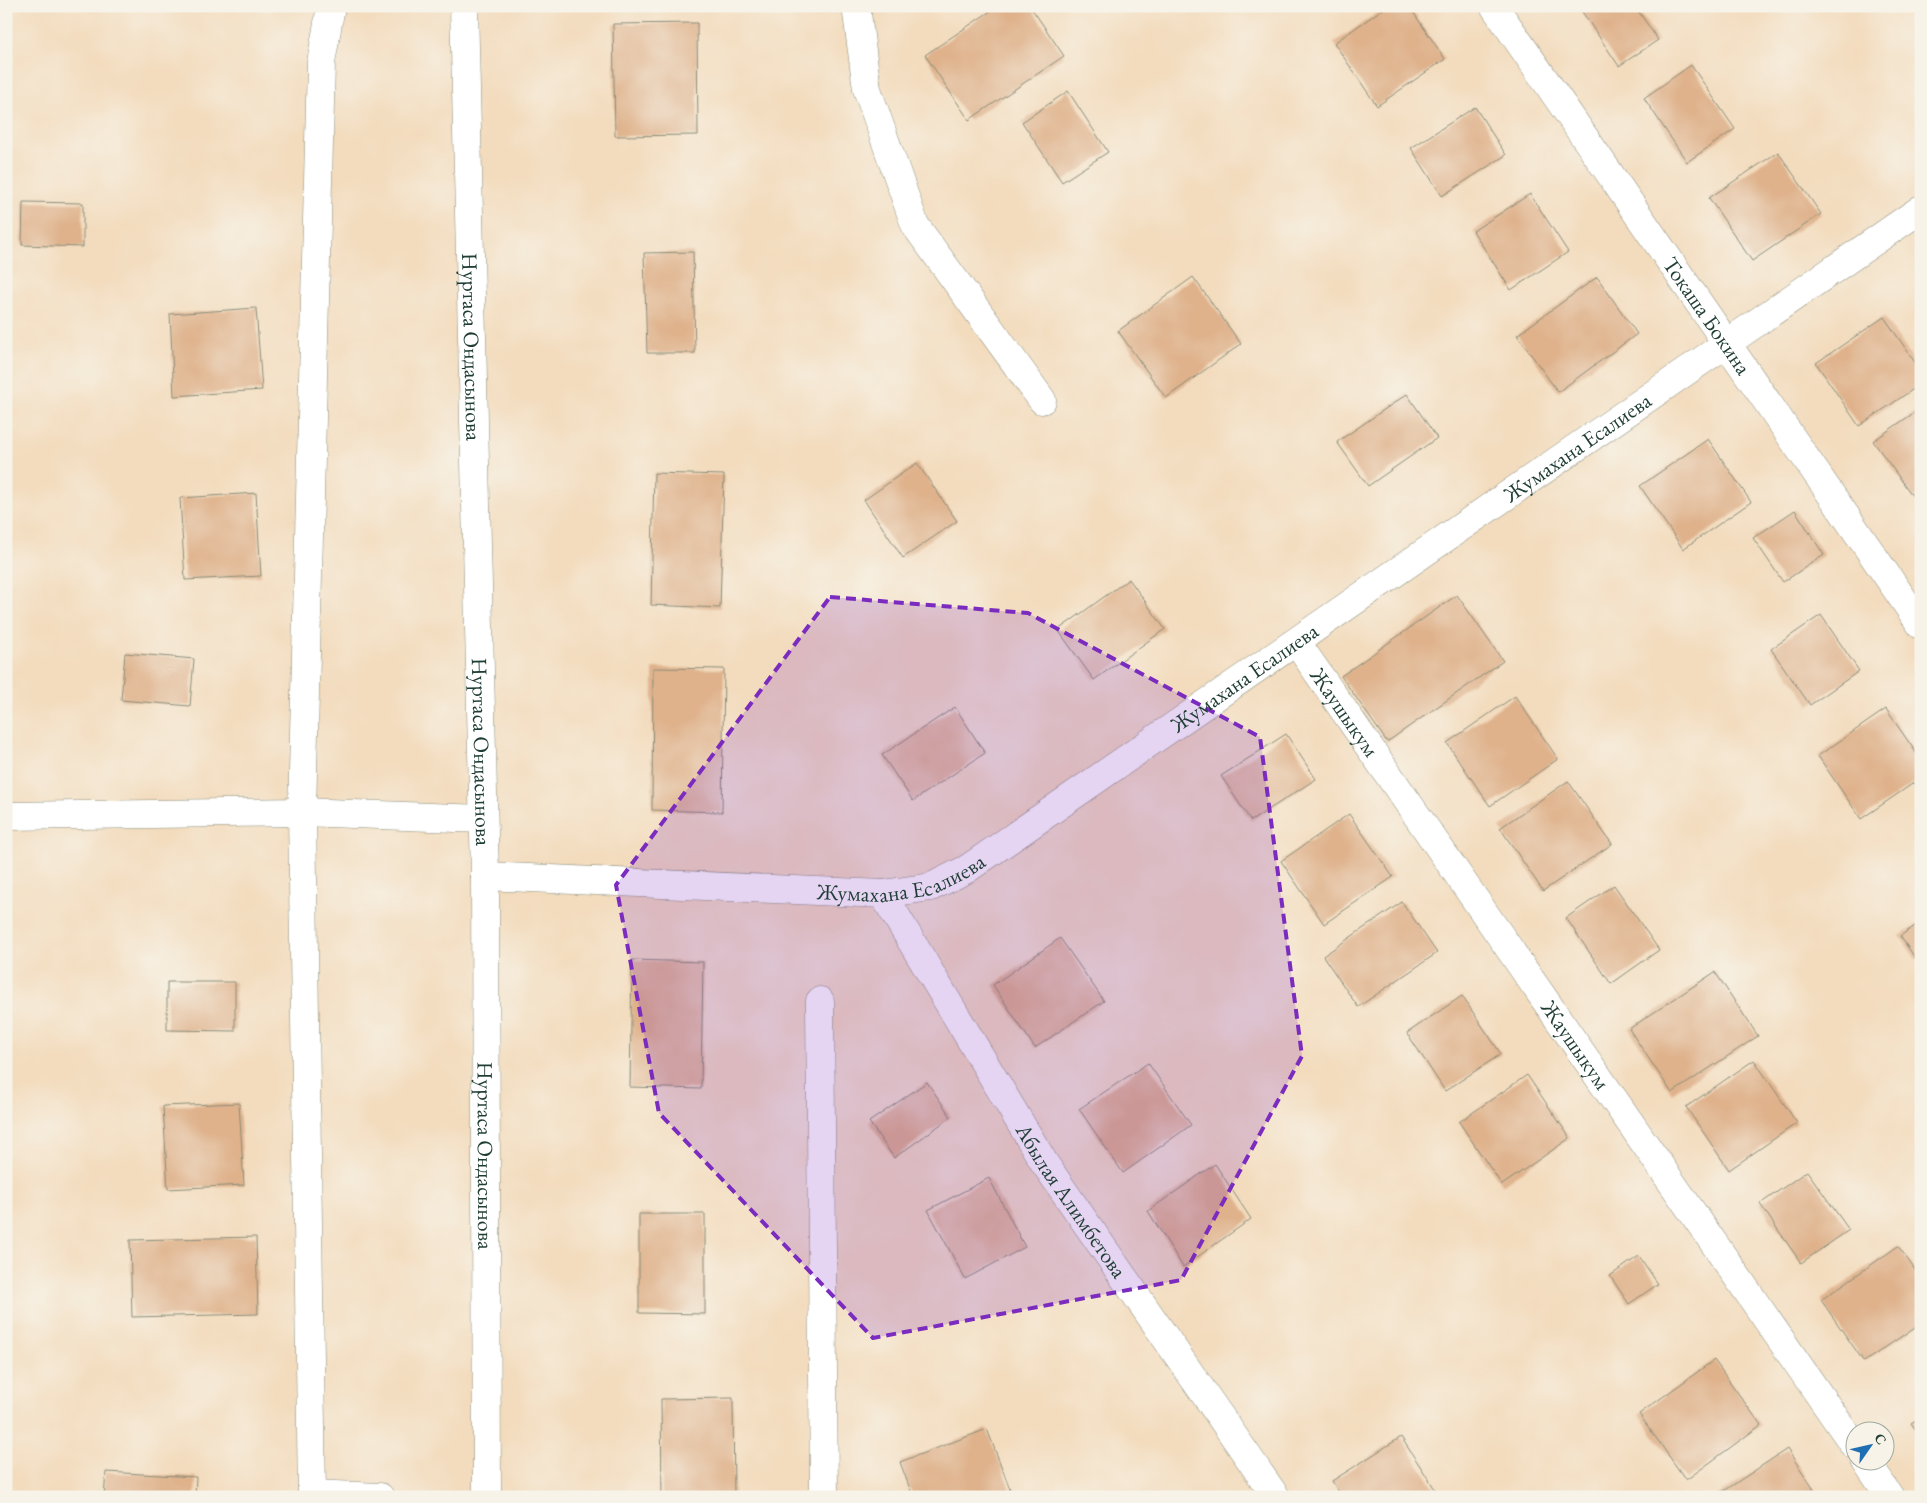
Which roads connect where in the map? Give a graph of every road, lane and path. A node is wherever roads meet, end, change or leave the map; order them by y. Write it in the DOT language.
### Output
graph roads {
  1 [pos="331,6"];
  2 [pos="464,6"];
  3 [pos="856,6"];
  4 [pos="1494,6"];
  5 [pos="1921,209"];
  6 [pos="1727,342"];
  7 [pos="1042,400"];
  8 [pos="1921,625"];
  9 [pos="1297,643"];
  10 [pos="302,812"];
  11 [pos="6,816"];
  12 [pos="482,819"];
  13 [pos="485,876"];
  14 [pos="883,894"];
  15 [pos="820,1000"];
  16 [pos="1844,1431"];
  17 [pos="1872,1470"];
  18 [pos="312,1495"];
  19 [pos="380,1497"];
  20 [pos="487,1497"];
  21 [pos="824,1497"];
  22 [pos="1276,1497"];
  23 [pos="1890,1497"];
  1 -- 10 [label="street"];
  2 -- 12 [label="street, Нуртаса Ондасынова"];
  3 -- 7 [label="street"];
  4 -- 6 [label="street, Токаша Бокина"];
  5 -- 6 [label="street, Жумахана Есалиева"];
  6 -- 8 [label="street, Токаша Бокина"];
  6 -- 9 [label="street, Жумахана Есалиева"];
  9 -- 14 [label="street, Жумахана Есалиева"];
  9 -- 16 [label="street, Жаушыкум"];
  10 -- 11 [label="street"];
  10 -- 12 [label="street"];
  10 -- 18 [label="street"];
  12 -- 13 [label="street, Нуртаса Ондасынова"];
  13 -- 14 [label="street, Жумахана Есалиева"];
  13 -- 20 [label="street, Нуртаса Ондасынова"];
  14 -- 22 [label="street, Абылая Алимбетова"];
  15 -- 21 [label="street"];
  17 -- 23 [label="street"];
  18 -- 19 [label="street"];
}
